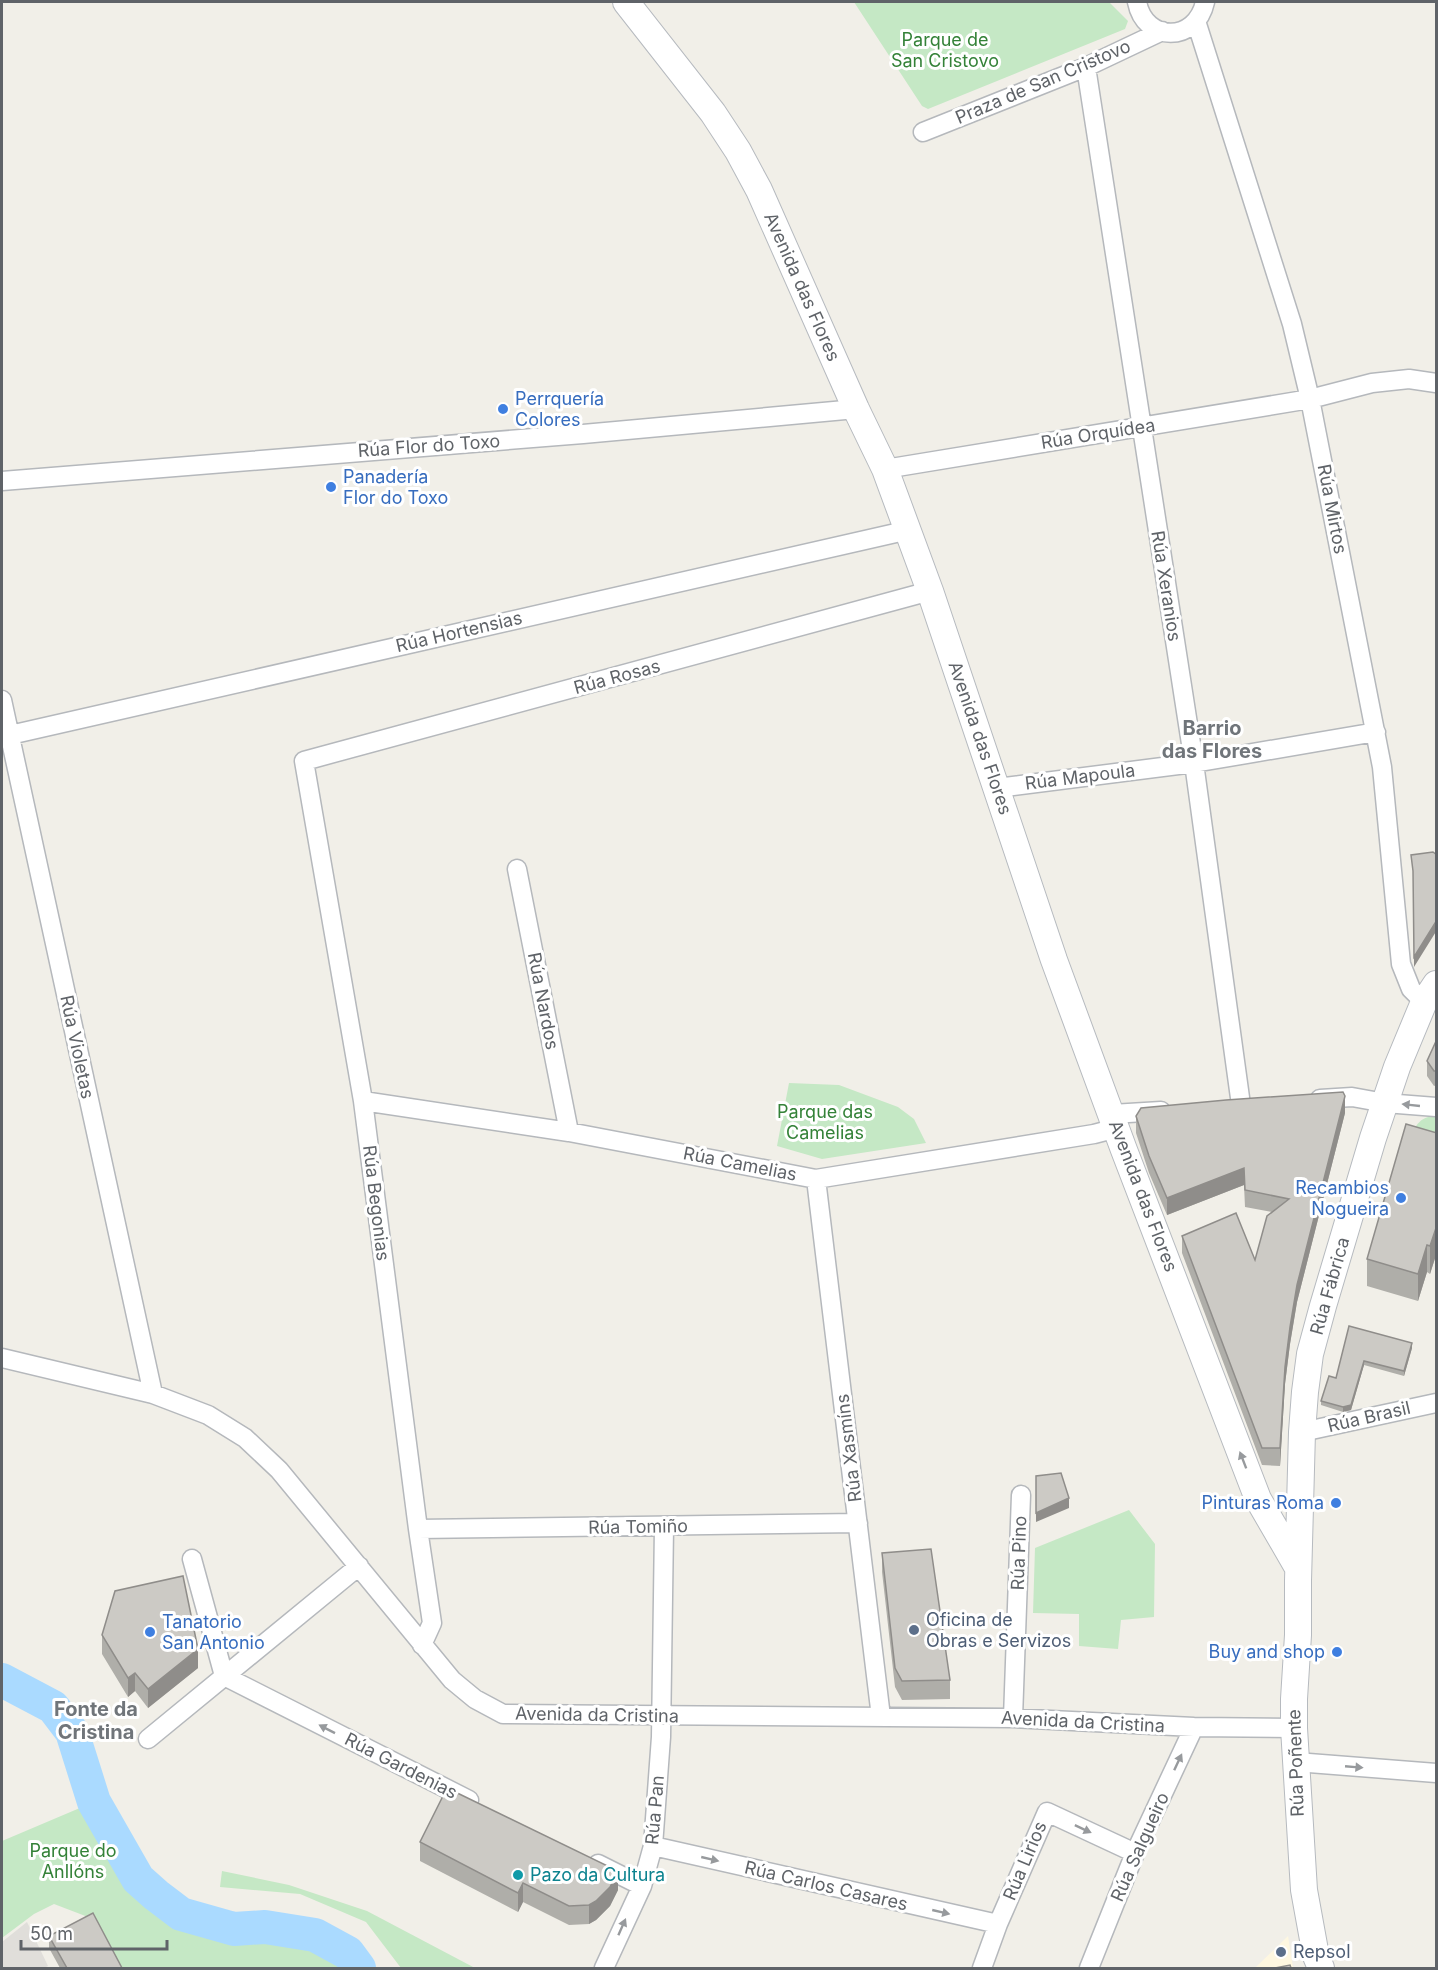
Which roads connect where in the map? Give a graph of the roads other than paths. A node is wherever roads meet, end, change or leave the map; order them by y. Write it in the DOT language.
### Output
graph roads {
  1 [pos="626,2"];
  2 [pos="1134,2"];
  3 [pos="1205,2"];
  4 [pos="1196,21"];
  5 [pos="1162,31"];
  6 [pos="1086,67"];
  7 [pos="923,132"];
  8 [pos="1436,383"];
  9 [pos="1310,399"];
  10 [pos="856,409"];
  11 [pos="1141,427"];
  12 [pos="885,469"];
  13 [pos="2,481"];
  14 [pos="909,530"];
  15 [pos="930,591"];
  16 [pos="2,700"];
  17 [pos="1376,732"];
  18 [pos="8,743"];
  19 [pos="304,762"];
  20 [pos="1194,763"];
  21 [pos="997,788"];
  22 [pos="517,869"];
  23 [pos="1430,993"];
  24 [pos="1308,1100"];
  25 [pos="363,1101"];
  26 [pos="1263,1103"];
  27 [pos="1385,1103"];
  28 [pos="1241,1105"];
  29 [pos="1219,1106"];
  30 [pos="1437,1107"];
  31 [pos="1176,1110"];
  32 [pos="1115,1121"];
  33 [pos="569,1132"];
  34 [pos="816,1179"];
  35 [pos="2,1358"];
  36 [pos="153,1394"];
  37 [pos="1434,1401"];
  38 [pos="1302,1432"];
  39 [pos="1021,1495"];
  40 [pos="1301,1504"];
  41 [pos="1263,1511"];
  42 [pos="858,1523"];
  43 [pos="664,1527"];
  44 [pos="418,1529"];
  45 [pos="192,1559"];
  46 [pos="359,1566"];
  47 [pos="1298,1568"];
  48 [pos="422,1645"];
  49 [pos="224,1676"];
  50 [pos="662,1715"];
  51 [pos="881,1717"];
  52 [pos="1013,1718"];
  53 [pos="1194,1727"];
  54 [pos="1294,1728"];
  55 [pos="148,1739"];
  56 [pos="1296,1762"];
  57 [pos="1437,1773"];
  58 [pos="480,1805"];
  59 [pos="653,1846"];
  60 [pos="1135,1853"];
  61 [pos="584,1857"];
  62 [pos="642,1886"];
  63 [pos="998,1924"];
  64 [pos="1317,1964"];
  65 [pos="604,1968"];
  66 [pos="982,1968"];
  67 [pos="1089,1968"];
  1 -- 10 [label="street, Avenida das Flores"];
  2 -- 5 [label="street"];
  3 -- 4 [label="street"];
  4 -- 5 [label="street"];
  4 -- 9 [label="street, Rúa Mirtos"];
  5 -- 6 [label="street, Praza de San Cristovo"];
  6 -- 7 [label="street, Praza de San Cristovo"];
  6 -- 11 [label="street, Rúa Xeranios"];
  8 -- 9 [label="street, Rúa Orquídea"];
  9 -- 11 [label="street, Rúa Orquídea"];
  9 -- 17 [label="street, Rúa Mirtos"];
  10 -- 12 [label="street, Avenida das Flores"];
  10 -- 13 [label="street, Rúa Flor do Toxo"];
  11 -- 12 [label="street, Rúa Orquídea"];
  11 -- 20 [label="street, Rúa Xeranios"];
  12 -- 14 [label="street, Avenida das Flores"];
  14 -- 15 [label="street, Avenida das Flores"];
  14 -- 18 [label="street, Rúa Hortensias"];
  15 -- 19 [label="street, Rúa Rosas"];
  15 -- 21 [label="street, Avenida das Flores"];
  16 -- 18 [label="street, Rúa Violetas"];
  17 -- 20 [label="street, Rúa Mapoula"];
  17 -- 23 [label="street, Rúa Mirtos"];
  18 -- 36 [label="street, Rúa Violetas"];
  19 -- 25 [label="street, Rúa Begonias"];
  20 -- 21 [label="street, Rúa Mapoula"];
  20 -- 28 [label="street, Rúa Xeranios"];
  21 -- 32 [label="street, Avenida das Flores"];
  22 -- 33 [label="street, Rúa Nardos"];
  23 -- 27 [label="street, Rúa Fábrica"];
  24 -- 27 [label="street"];
  25 -- 33 [label="street, Rúa Camelias"];
  25 -- 44 [label="street, Rúa Begonias"];
  26 -- 28 [label="street"];
  30 -- 27 [label="street, one-way"];
  27 -- 38 [label="street, Rúa Fábrica"];
  28 -- 29 [label="street"];
  31 -- 32 [label="street, Rúa Camelias"];
  32 -- 34 [label="street, Rúa Camelias"];
  41 -- 32 [label="street, Avenida das Flores, one-way"];
  33 -- 34 [label="street, Rúa Camelias"];
  34 -- 42 [label="street, Rúa Xasmíns"];
  35 -- 36 [label="street, Avenida da Cristina"];
  36 -- 46 [label="street, Avenida da Cristina"];
  37 -- 38 [label="street, Rúa Brasil"];
  38 -- 40 [label="street, Rúa Fábrica"];
  39 -- 52 [label="street, Rúa Pino"];
  40 -- 41 [label="street"];
  40 -- 47 [label="street, Rúa Fábrica"];
  41 -- 47 [label="street, Avenida das Flores"];
  42 -- 43 [label="street, Rúa Tomiño"];
  42 -- 51 [label="street, Rúa Xasmíns"];
  43 -- 44 [label="street, Rúa Tomiño"];
  43 -- 50 [label="street, Rúa Pan"];
  44 -- 48 [label="street, Rúa Begonias"];
  45 -- 49 [label="street"];
  46 -- 48 [label="street, Avenida da Cristina"];
  46 -- 49 [label="street"];
  47 -- 54 [label="street, Rúa Poñente"];
  48 -- 50 [label="street, Avenida da Cristina"];
  49 -- 55 [label="street"];
  58 -- 49 [label="street, Rúa Gardenias, one-way"];
  50 -- 51 [label="street, Avenida da Cristina"];
  50 -- 59 [label="street, Rúa Pan"];
  51 -- 52 [label="street, Avenida da Cristina"];
  52 -- 53 [label="street, Avenida da Cristina"];
  53 -- 54 [label="street, Avenida da Cristina"];
  60 -- 53 [label="street, Rúa Salgueiro, one-way"];
  54 -- 56 [label="street, Rúa Poñente"];
  56 -- 57 [label="street, one-way"];
  56 -- 64 [label="street, Rúa Poñente"];
  59 -- 62 [label="street, Rúa Pan"];
  59 -- 63 [label="street, Rúa Carlos Casares, one-way"];
  63 -- 60 [label="street, Rúa Lirios, one-way"];
  60 -- 67 [label="street, Rúa Salgueiro"];
  61 -- 62 [label="street"];
  65 -- 62 [label="street, Rúa Pan, one-way"];
  63 -- 66 [label="street, Rúa Lirios"];
}
